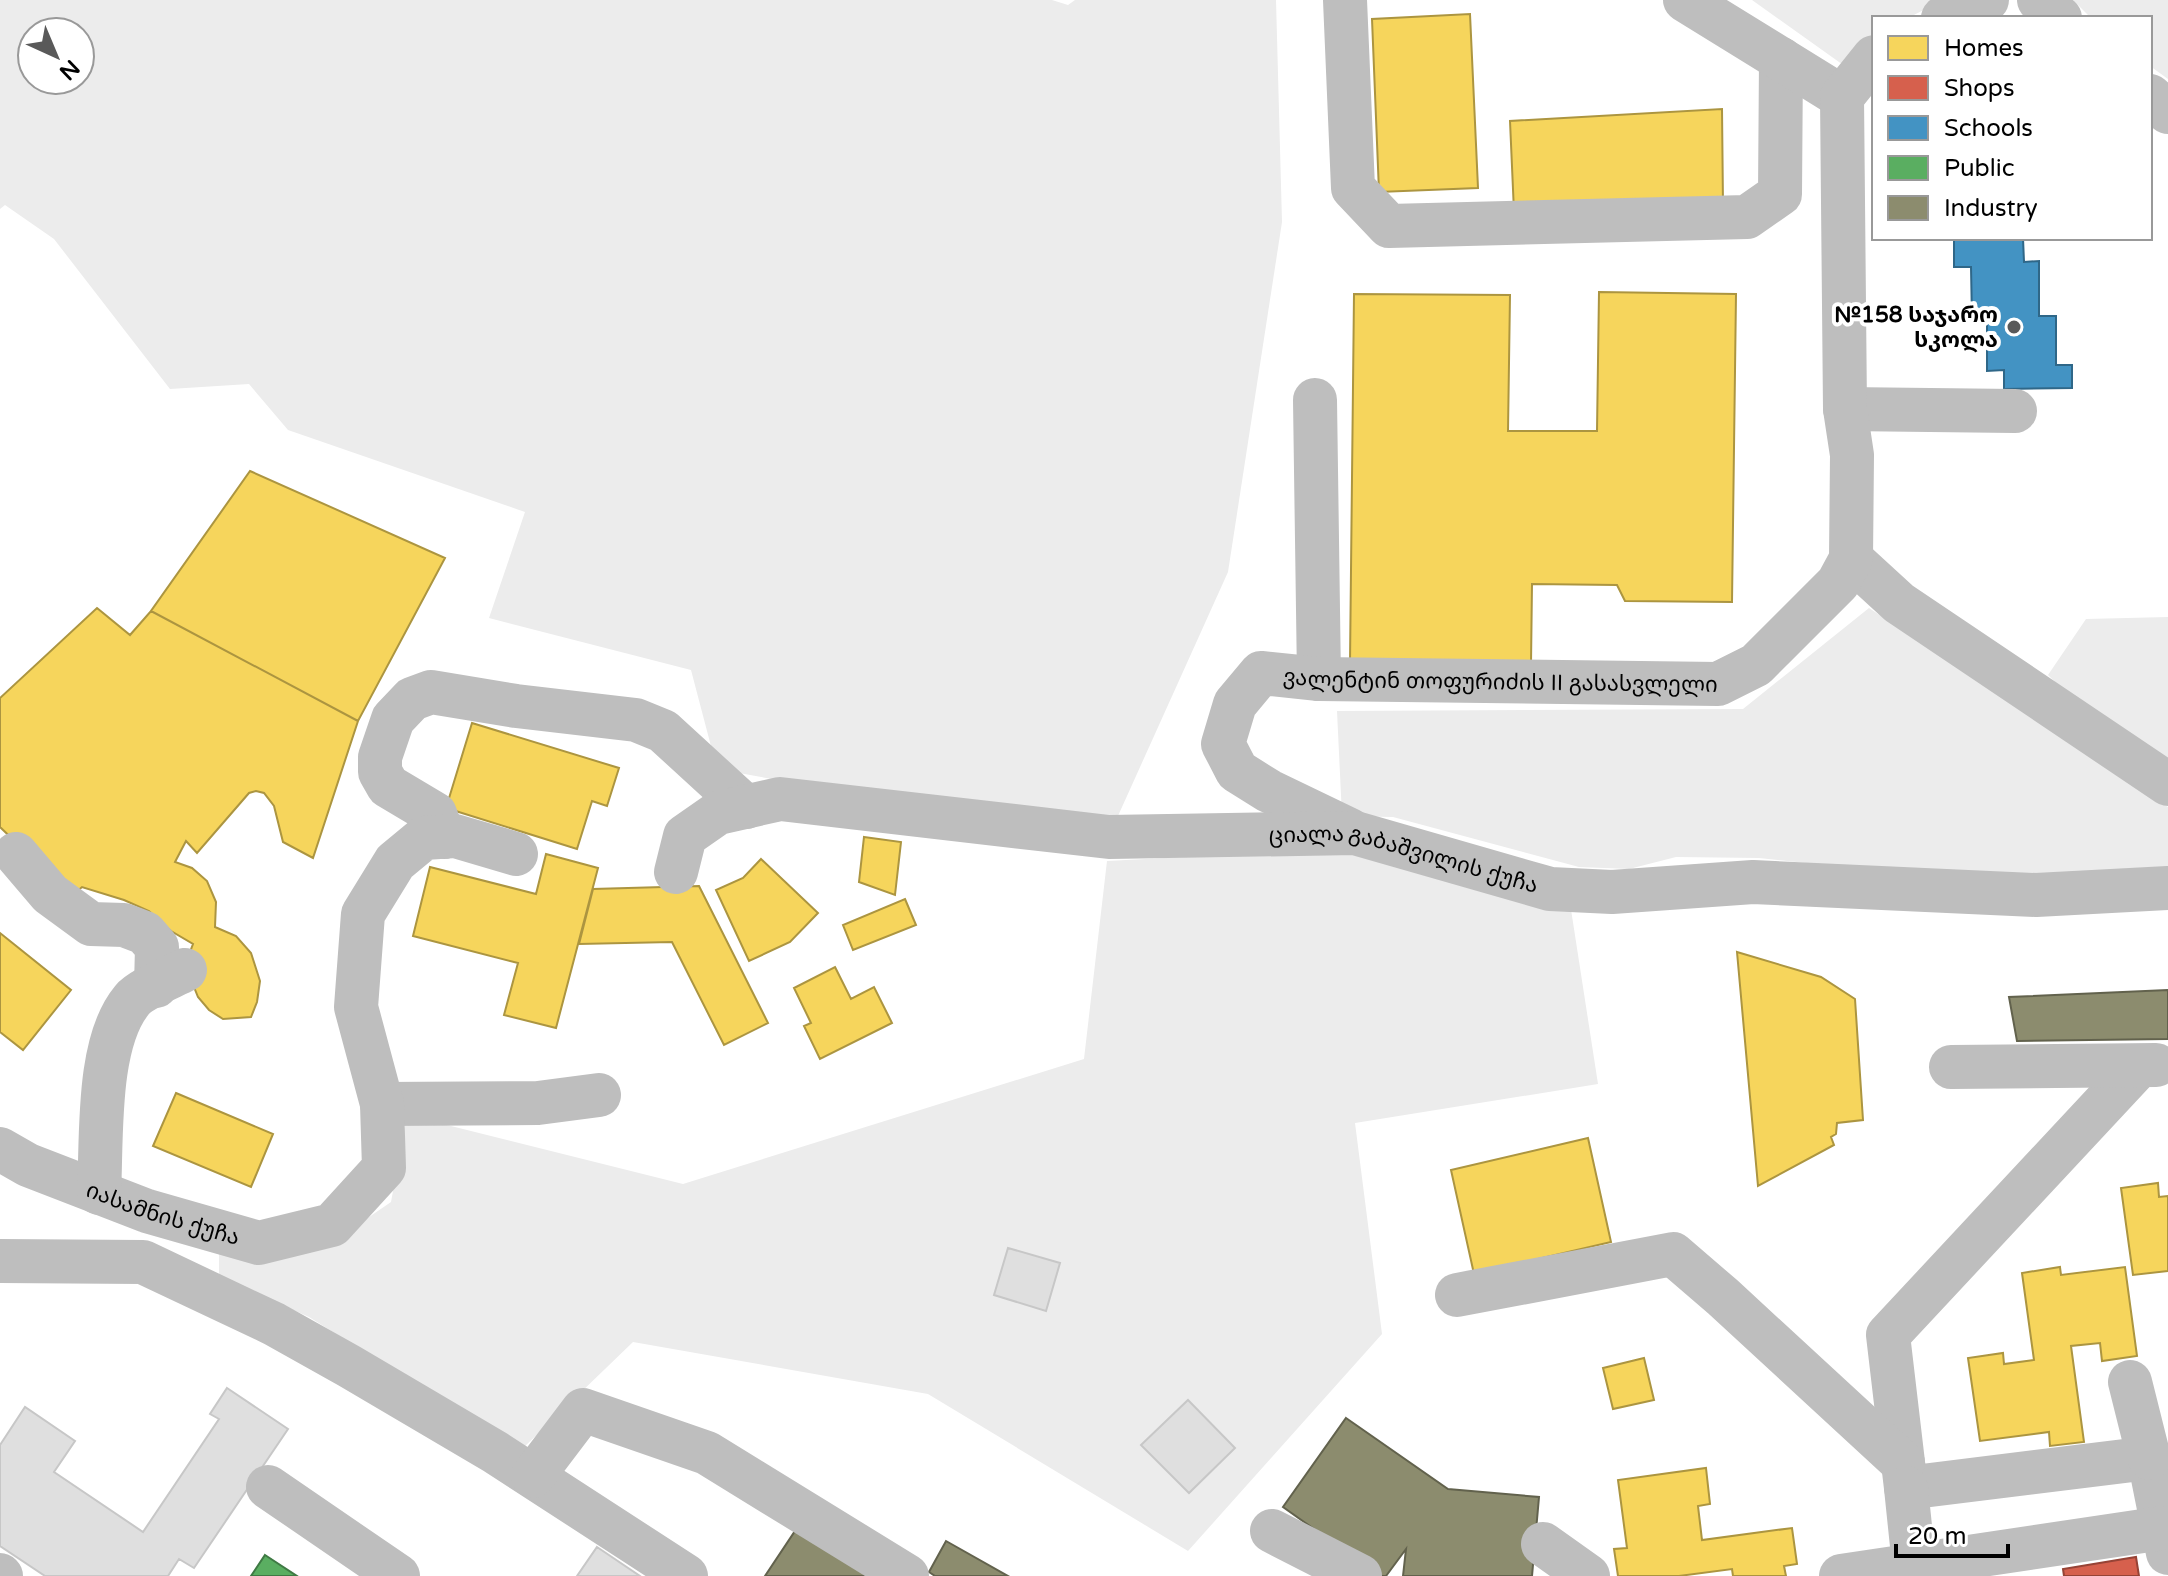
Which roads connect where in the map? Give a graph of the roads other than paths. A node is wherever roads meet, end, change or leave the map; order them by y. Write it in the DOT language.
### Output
graph roads {
  1 [pos="1345,0"];
  2 [pos="1685,0"];
  3 [pos="1987,0"];
  4 [pos="2039,0"];
  5 [pos="1948,16"];
  6 [pos="2058,16"];
  7 [pos="1781,59"];
  8 [pos="1872,60"];
  9 [pos="1842,97"];
  10 [pos="2152,98"];
  11 [pos="2168,112"];
  12 [pos="1315,400"];
  13 [pos="1845,409"];
  14 [pos="2015,411"];
  15 [pos="1851,559"];
  16 [pos="1319,679"];
  17 [pos="2168,784"];
  18 [pos="746,807"];
  19 [pos="1355,833"];
  20 [pos="444,837"];
  21 [pos="16,854"];
  22 [pos="516,854"];
  23 [pos="676,872"];
  24 [pos="2168,888"];
  25 [pos="2154,1065"];
  26 [pos="1951,1067"];
  27 [pos="599,1095"];
  28 [pos="382,1104"];
  29 [pos="0,1149"];
  30 [pos="99,1193"];
  31 [pos="0,1261"];
  32 [pos="1457,1295"];
  33 [pos="2130,1382"];
  34 [pos="2149,1458"];
  35 [pos="1904,1475"];
  36 [pos="533,1476"];
  37 [pos="268,1487"];
  38 [pos="1272,1531"];
  39 [pos="2166,1541"];
  40 [pos="1543,1544"];
  41 [pos="1914,1565"];
  42 [pos="398,1576"];
  43 [pos="686,1576"];
  44 [pos="907,1576"];
  45 [pos="1360,1576"];
  46 [pos="1588,1576"];
  47 [pos="1841,1576"];
  1 -- 7 [label="street"];
  2 -- 7 [label="street"];
  3 -- 5 [label="street"];
  4 -- 6 [label="street"];
  7 -- 9 [label="street"];
  8 -- 9 [label="street"];
  9 -- 13 [label="street"];
  10 -- 11 [label="street"];
  12 -- 16 [label="street"];
  13 -- 14 [label="street"];
  13 -- 15 [label="street"];
  15 -- 16 [label="street, ვალენტინ თოფურიძის II გასასვლელი"];
  15 -- 17 [label="street"];
  16 -- 19 [label="street, ვალენტინ თოფურიძის II გასასვლელი"];
  18 -- 19 [label="street, ციალა გაბაშვილის ქუჩა"];
  18 -- 20 [label="street"];
  18 -- 23 [label="street, ციალა გაბაშვილის ქუჩა"];
  19 -- 24 [label="street, ციალა გაბაშვილის ქუჩა"];
  20 -- 22 [label="street"];
  20 -- 28 [label="street, იასამნის ქუჩა"];
  21 -- 30 [label="street"];
  25 -- 26 [label="street"];
  25 -- 35 [label="street"];
  27 -- 28 [label="street"];
  28 -- 30 [label="street, იასამნის ქუჩა"];
  29 -- 30 [label="street, იასამნის ქუჩა"];
  31 -- 36 [label="street"];
  32 -- 35 [label="street"];
  33 -- 34 [label="street"];
  34 -- 35 [label="street"];
  34 -- 39 [label="street"];
  35 -- 41 [label="street"];
  36 -- 43 [label="street"];
  36 -- 44 [label="street"];
  37 -- 42 [label="street"];
  38 -- 45 [label="street"];
  39 -- 41 [label="street"];
  40 -- 46 [label="street"];
  41 -- 47 [label="street"];
}
